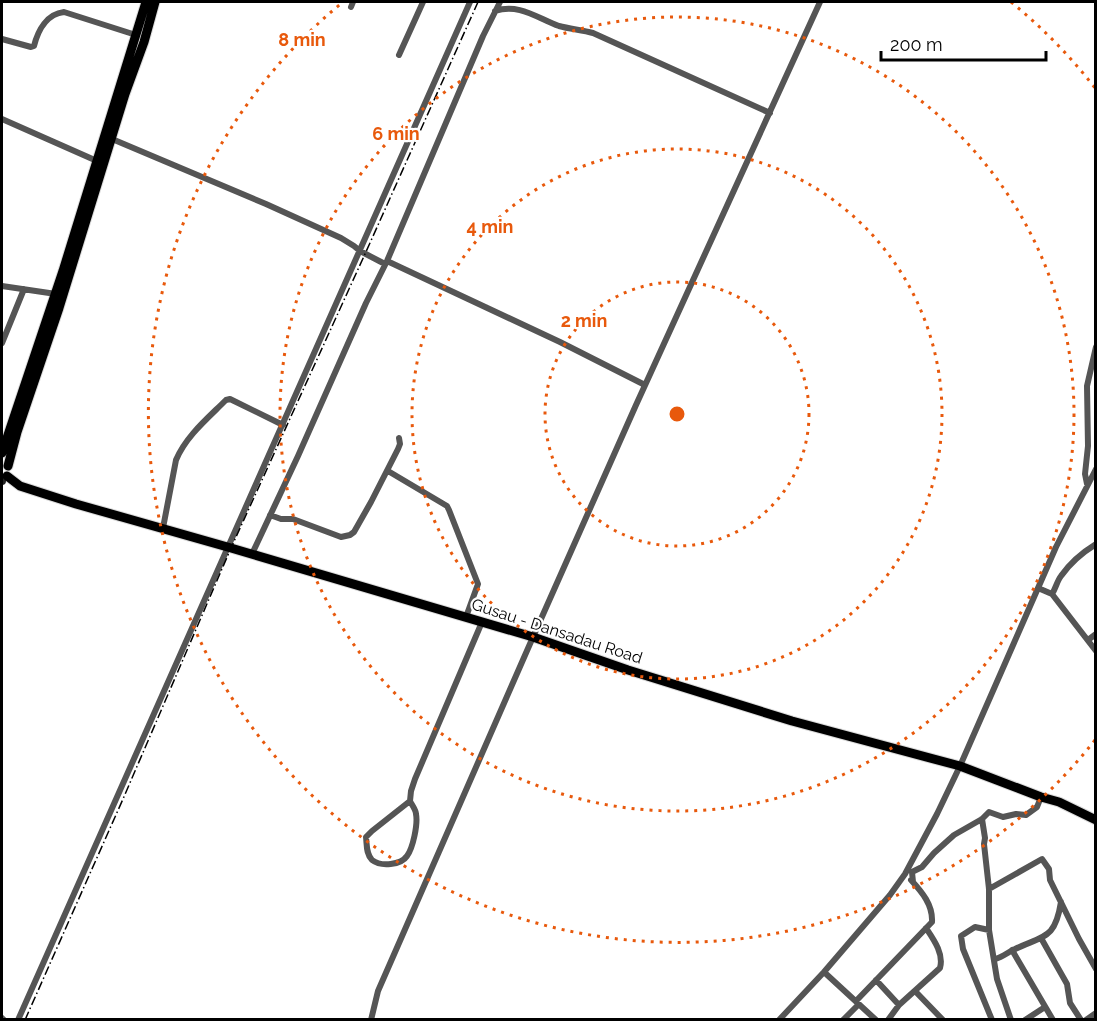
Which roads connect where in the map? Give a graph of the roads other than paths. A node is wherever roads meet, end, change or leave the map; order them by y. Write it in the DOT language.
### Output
graph roads {
  1 [pos="146,2"];
  2 [pos="155,2"];
  3 [pos="423,2"];
  4 [pos="470,2"];
  5 [pos="500,2"];
  6 [pos="820,2"];
  7 [pos="495,11"];
  8 [pos="136,35"];
  9 [pos="2,39"];
  10 [pos="399,55"];
  11 [pos="770,113"];
  12 [pos="2,119"];
  13 [pos="112,140"];
  14 [pos="97,161"];
  15 [pos="360,251"];
  16 [pos="386,262"];
  17 [pos="2,286"];
  18 [pos="24,289"];
  19 [pos="56,294"];
  20 [pos="2,343"];
  21 [pos="1095,347"];
  22 [pos="645,385"];
  23 [pos="283,425"];
  24 [pos="399,438"];
  25 [pos="2,453"];
  26 [pos="5,464"];
  27 [pos="1095,469"];
  28 [pos="388,471"];
  29 [pos="3,479"];
  30 [pos="1087,484"];
  31 [pos="270,514"];
  32 [pos="163,528"];
  33 [pos="1095,544"];
  34 [pos="228,547"];
  35 [pos="252,554"];
  36 [pos="1038,588"];
  37 [pos="1052,594"];
  38 [pos="466,617"];
  39 [pos="482,622"];
  40 [pos="1095,634"];
  41 [pos="533,637"];
  42 [pos="1088,640"];
  43 [pos="1095,651"];
  44 [pos="960,766"];
  45 [pos="1041,797"];
  46 [pos="410,801"];
  47 [pos="982,819"];
  48 [pos="1095,820"];
  49 [pos="905,874"];
  50 [pos="913,882"];
  51 [pos="989,889"];
  52 [pos="1061,902"];
  53 [pos="926,928"];
  54 [pos="989,930"];
  55 [pos="1041,938"];
  56 [pos="1012,950"];
  57 [pos="994,959"];
  58 [pos="1095,969"];
  59 [pos="824,972"];
  60 [pos="876,980"];
  61 [pos="915,991"];
  62 [pos="858,1002"];
  63 [pos="899,1005"];
  64 [pos="1045,1007"];
  65 [pos="1095,1013"];
  66 [pos="891,1019"];
  67 [pos="18,1020"];
  68 [pos="371,1020"];
  69 [pos="779,1020"];
  70 [pos="843,1020"];
  71 [pos="876,1020"];
  72 [pos="943,1020"];
  73 [pos="992,1020"];
  74 [pos="1011,1020"];
  75 [pos="1024,1020"];
  76 [pos="1053,1020"];
  77 [pos="1081,1020"];
  78 [pos="1086,1020"];
  1 -- 8 [label="main road"];
  2 -- 13 [label="main road"];
  3 -- 10 [label="street"];
  4 -- 15 [label="street"];
  5 -- 7 [label="street"];
  6 -- 11 [label="street"];
  7 -- 11 [label="street"];
  7 -- 16 [label="street"];
  8 -- 9 [label="street"];
  8 -- 14 [label="main road"];
  11 -- 22 [label="street"];
  12 -- 14 [label="street"];
  13 -- 15 [label="street"];
  13 -- 26 [label="main road"];
  14 -- 19 [label="main road"];
  15 -- 16 [label="street"];
  15 -- 23 [label="street"];
  16 -- 22 [label="street"];
  16 -- 31 [label="street"];
  17 -- 18 [label="street"];
  18 -- 19 [label="street"];
  18 -- 20 [label="street"];
  19 -- 25 [label="main road"];
  21 -- 30 [label="street"];
  22 -- 41 [label="street"];
  23 -- 32 [label="street"];
  23 -- 34 [label="street"];
  24 -- 28 [label="street"];
  26 -- 29 [label="main road"];
  27 -- 30 [label="street"];
  28 -- 31 [label="street"];
  28 -- 38 [label="street"];
  29 -- 32 [label="main road, Gusau - Dansadau Road"];
  30 -- 36 [label="street"];
  31 -- 35 [label="street"];
  32 -- 34 [label="main road, Gusau - Dansadau Road"];
  33 -- 37 [label="street"];
  34 -- 35 [label="main road, Gusau - Dansadau Road"];
  34 -- 67 [label="street"];
  35 -- 38 [label="main road, Gusau - Dansadau Road"];
  36 -- 37 [label="street"];
  36 -- 44 [label="street"];
  37 -- 42 [label="street"];
  38 -- 39 [label="main road, Gusau - Dansadau Road"];
  39 -- 41 [label="main road, Gusau - Dansadau Road"];
  39 -- 46 [label="street"];
  40 -- 42 [label="street"];
  41 -- 44 [label="main road, Gusau - Dansadau Road"];
  41 -- 68 [label="street"];
  42 -- 43 [label="street"];
  44 -- 45 [label="main road, Gusau - Dansadau Road"];
  44 -- 49 [label="street"];
  45 -- 47 [label="street"];
  45 -- 48 [label="main road, Gusau - Dansadau Road"];
  46 -- 46 [label="street"];
  47 -- 50 [label="street"];
  47 -- 51 [label="street"];
  49 -- 50 [label="street"];
  49 -- 59 [label="street"];
  50 -- 53 [label="street"];
  51 -- 52 [label="street"];
  51 -- 54 [label="street"];
  52 -- 55 [label="street"];
  52 -- 58 [label="street"];
  53 -- 60 [label="street"];
  53 -- 61 [label="street"];
  54 -- 57 [label="street"];
  54 -- 73 [label="street"];
  55 -- 56 [label="street"];
  55 -- 77 [label="street"];
  56 -- 57 [label="street"];
  56 -- 64 [label="street"];
  57 -- 74 [label="street"];
  59 -- 62 [label="street"];
  59 -- 69 [label="street"];
  60 -- 62 [label="street"];
  60 -- 63 [label="street"];
  61 -- 63 [label="street"];
  61 -- 72 [label="street"];
  62 -- 70 [label="street"];
  62 -- 71 [label="street"];
  63 -- 66 [label="street"];
  64 -- 75 [label="street"];
  64 -- 76 [label="street"];
  65 -- 78 [label="street"];
}
